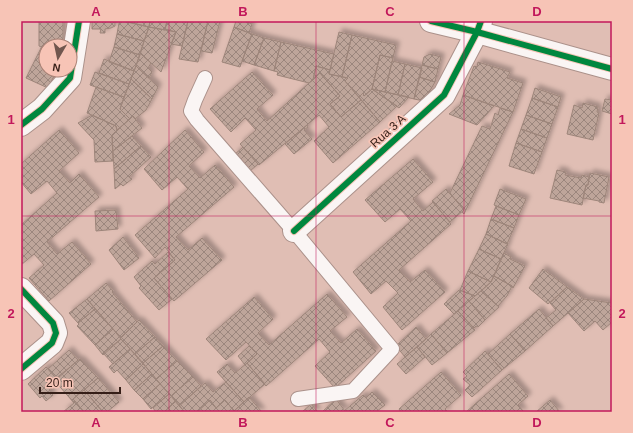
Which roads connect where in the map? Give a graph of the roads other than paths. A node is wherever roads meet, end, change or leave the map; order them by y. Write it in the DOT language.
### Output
graph roads {
  1 [pos="79,21"];
  2 [pos="431,21"];
  3 [pos="479,27"];
  4 [pos="612,69"];
  5 [pos="205,78"];
  6 [pos="21,125"];
  7 [pos="294,231"];
  8 [pos="21,289"];
  9 [pos="21,369"];
  10 [pos="298,399"];
  1 -- 6 [label="street"];
  2 -- 3 [label="street"];
  3 -- 4 [label="street"];
  3 -- 7 [label="street, Rua 3 A"];
  5 -- 7 [label="lane"];
  7 -- 10 [label="lane"];
  8 -- 9 [label="street"];
}
